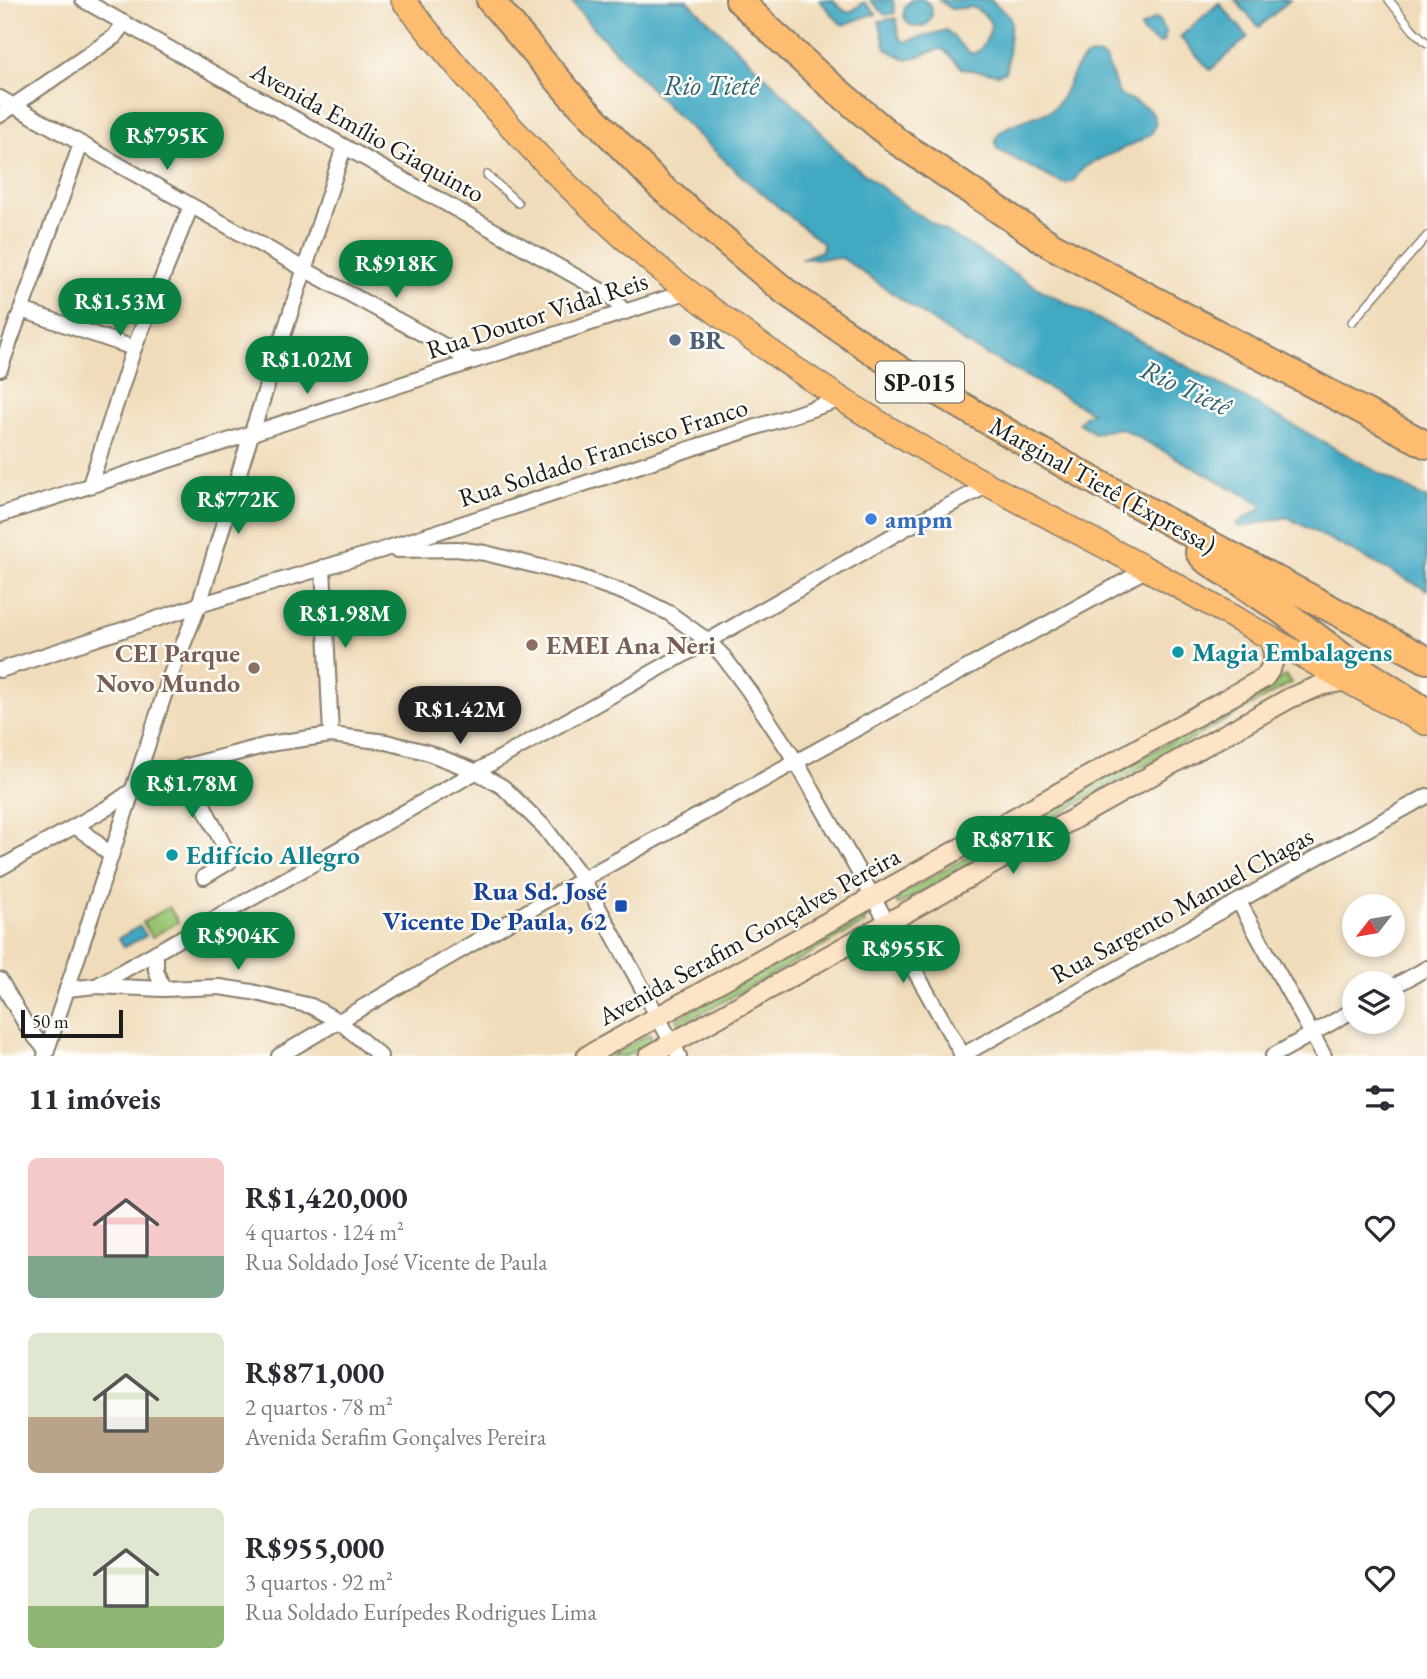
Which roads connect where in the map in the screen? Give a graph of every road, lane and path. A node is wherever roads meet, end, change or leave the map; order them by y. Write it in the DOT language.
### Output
graph roads {
  1 [pos="83,0"];
  2 [pos="403,0"];
  3 [pos="490,0"];
  4 [pos="739,0"];
  5 [pos="1390,0"];
  6 [pos="124,23"];
  7 [pos="1427,43"];
  8 [pos="0,98"];
  9 [pos="14,106"];
  10 [pos="0,115"];
  11 [pos="81,144"];
  12 [pos="344,147"];
  13 [pos="487,175"];
  14 [pos="518,203"];
  15 [pos="191,205"];
  16 [pos="1427,236"];
  17 [pos="304,269"];
  18 [pos="689,291"];
  19 [pos="22,310"];
  20 [pos="625,312"];
  21 [pos="1352,322"];
  22 [pos="134,348"];
  23 [pos="472,361"];
  24 [pos="0,369"];
  25 [pos="842,399"];
  26 [pos="252,432"];
  27 [pos="1427,446"];
  28 [pos="90,485"];
  29 [pos="988,485"];
  30 [pos="0,514"];
  31 [pos="1174,525"];
  32 [pos="379,551"];
  33 [pos="323,567"];
  34 [pos="1147,569"];
  35 [pos="199,605"];
  36 [pos="1269,637"];
  37 [pos="708,641"];
  38 [pos="1427,660"];
  39 [pos="0,670"];
  40 [pos="1344,681"];
  41 [pos="1427,712"];
  42 [pos="1427,724"];
  43 [pos="331,735"];
  44 [pos="797,763"];
  45 [pos="187,766"];
  46 [pos="475,771"];
  47 [pos="133,790"];
  48 [pos="1427,796"];
  49 [pos="75,826"];
  50 [pos="111,856"];
  51 [pos="0,868"];
  52 [pos="204,877"];
  53 [pos="583,879"];
  54 [pos="874,897"];
  55 [pos="1239,902"];
  56 [pos="888,923"];
  57 [pos="156,952"];
  58 [pos="1427,968"];
  59 [pos="0,980"];
  60 [pos="1405,980"];
  61 [pos="96,986"];
  62 [pos="67,989"];
  63 [pos="163,989"];
  64 [pos="657,1017"];
  65 [pos="1342,1017"];
  66 [pos="340,1022"];
  67 [pos="1312,1035"];
  68 [pos="675,1050"];
  69 [pos="46,1054"];
  70 [pos="279,1056"];
  71 [pos="380,1056"];
  72 [pos="587,1056"];
  73 [pos="649,1056"];
  74 [pos="962,1056"];
  75 [pos="1273,1056"];
  76 [pos="1324,1056"];
  1 -- 6 [label="street, Avenida Emílio Giaquinto"];
  2 -- 18 [label="highway"];
  3 -- 31 [label="highway, Marginal Tietê (Expressa) / SP-015"];
  4 -- 27 [label="highway"];
  5 -- 7 [label="lane"];
  6 -- 9 [label="street"];
  6 -- 12 [label="street, Avenida Emílio Giaquinto"];
  8 -- 9 [label="street"];
  9 -- 10 [label="street"];
  9 -- 11 [label="street"];
  11 -- 15 [label="street"];
  11 -- 19 [label="street"];
  12 -- 17 [label="street"];
  12 -- 20 [label="street, Avenida Emílio Giaquinto"];
  13 -- 14 [label="lane"];
  15 -- 17 [label="street"];
  15 -- 22 [label="street"];
  16 -- 21 [label="lane"];
  17 -- 23 [label="street"];
  17 -- 26 [label="street"];
  18 -- 20 [label="street, Rua Doutor Vidal Reis"];
  18 -- 25 [label="highway"];
  19 -- 22 [label="street"];
  19 -- 24 [label="street"];
  20 -- 23 [label="street, Rua Doutor Vidal Reis"];
  22 -- 28 [label="street"];
  23 -- 26 [label="street, Rua Doutor Vidal Reis"];
  25 -- 29 [label="highway"];
  25 -- 32 [label="street, Rua Soldado Francisco Franco"];
  26 -- 28 [label="street, Rua Doutor Vidal Reis"];
  26 -- 35 [label="street"];
  28 -- 30 [label="street, Rua Doutor Vidal Reis"];
  29 -- 34 [label="highway"];
  29 -- 37 [label="street"];
  31 -- 38 [label="highway, Marginal Tietê (Expressa) / SP-015"];
  31 -- 41 [label="highway"];
  32 -- 33 [label="street"];
  32 -- 37 [label="street"];
  33 -- 35 [label="street"];
  33 -- 43 [label="street"];
  34 -- 36 [label="highway"];
  34 -- 44 [label="street"];
  35 -- 39 [label="street"];
  35 -- 47 [label="street"];
  36 -- 40 [label="highway"];
  36 -- 54 [label="main road, Avenida Serafim Gonçalves Pereira"];
  37 -- 44 [label="street"];
  37 -- 46 [label="street"];
  40 -- 42 [label="highway"];
  40 -- 56 [label="main road"];
  43 -- 45 [label="street"];
  43 -- 46 [label="street"];
  44 -- 53 [label="street"];
  44 -- 54 [label="street"];
  45 -- 47 [label="street"];
  45 -- 52 [label="street"];
  46 -- 53 [label="street"];
  46 -- 57 [label="street"];
  47 -- 49 [label="street"];
  47 -- 50 [label="street"];
  48 -- 55 [label="street, Rua Sargento Manuel Chagas"];
  49 -- 50 [label="street"];
  49 -- 51 [label="street"];
  50 -- 62 [label="street"];
  53 -- 64 [label="street"];
  53 -- 66 [label="street"];
  54 -- 56 [label="street"];
  54 -- 64 [label="main road, Avenida Serafim Gonçalves Pereira"];
  55 -- 67 [label="street"];
  55 -- 74 [label="street, Rua Sargento Manuel Chagas"];
  56 -- 68 [label="main road"];
  56 -- 74 [label="street"];
  57 -- 61 [label="street"];
  57 -- 63 [label="street"];
  58 -- 60 [label="street"];
  59 -- 69 [label="street"];
  61 -- 62 [label="street"];
  61 -- 63 [label="street"];
  62 -- 69 [label="street"];
  63 -- 66 [label="street"];
  64 -- 68 [label="street"];
  64 -- 72 [label="main road, Avenida Serafim Gonçalves Pereira"];
  65 -- 67 [label="street"];
  66 -- 70 [label="street"];
  66 -- 71 [label="street"];
  67 -- 75 [label="street"];
  67 -- 76 [label="street"];
  68 -- 73 [label="main road"];
}
